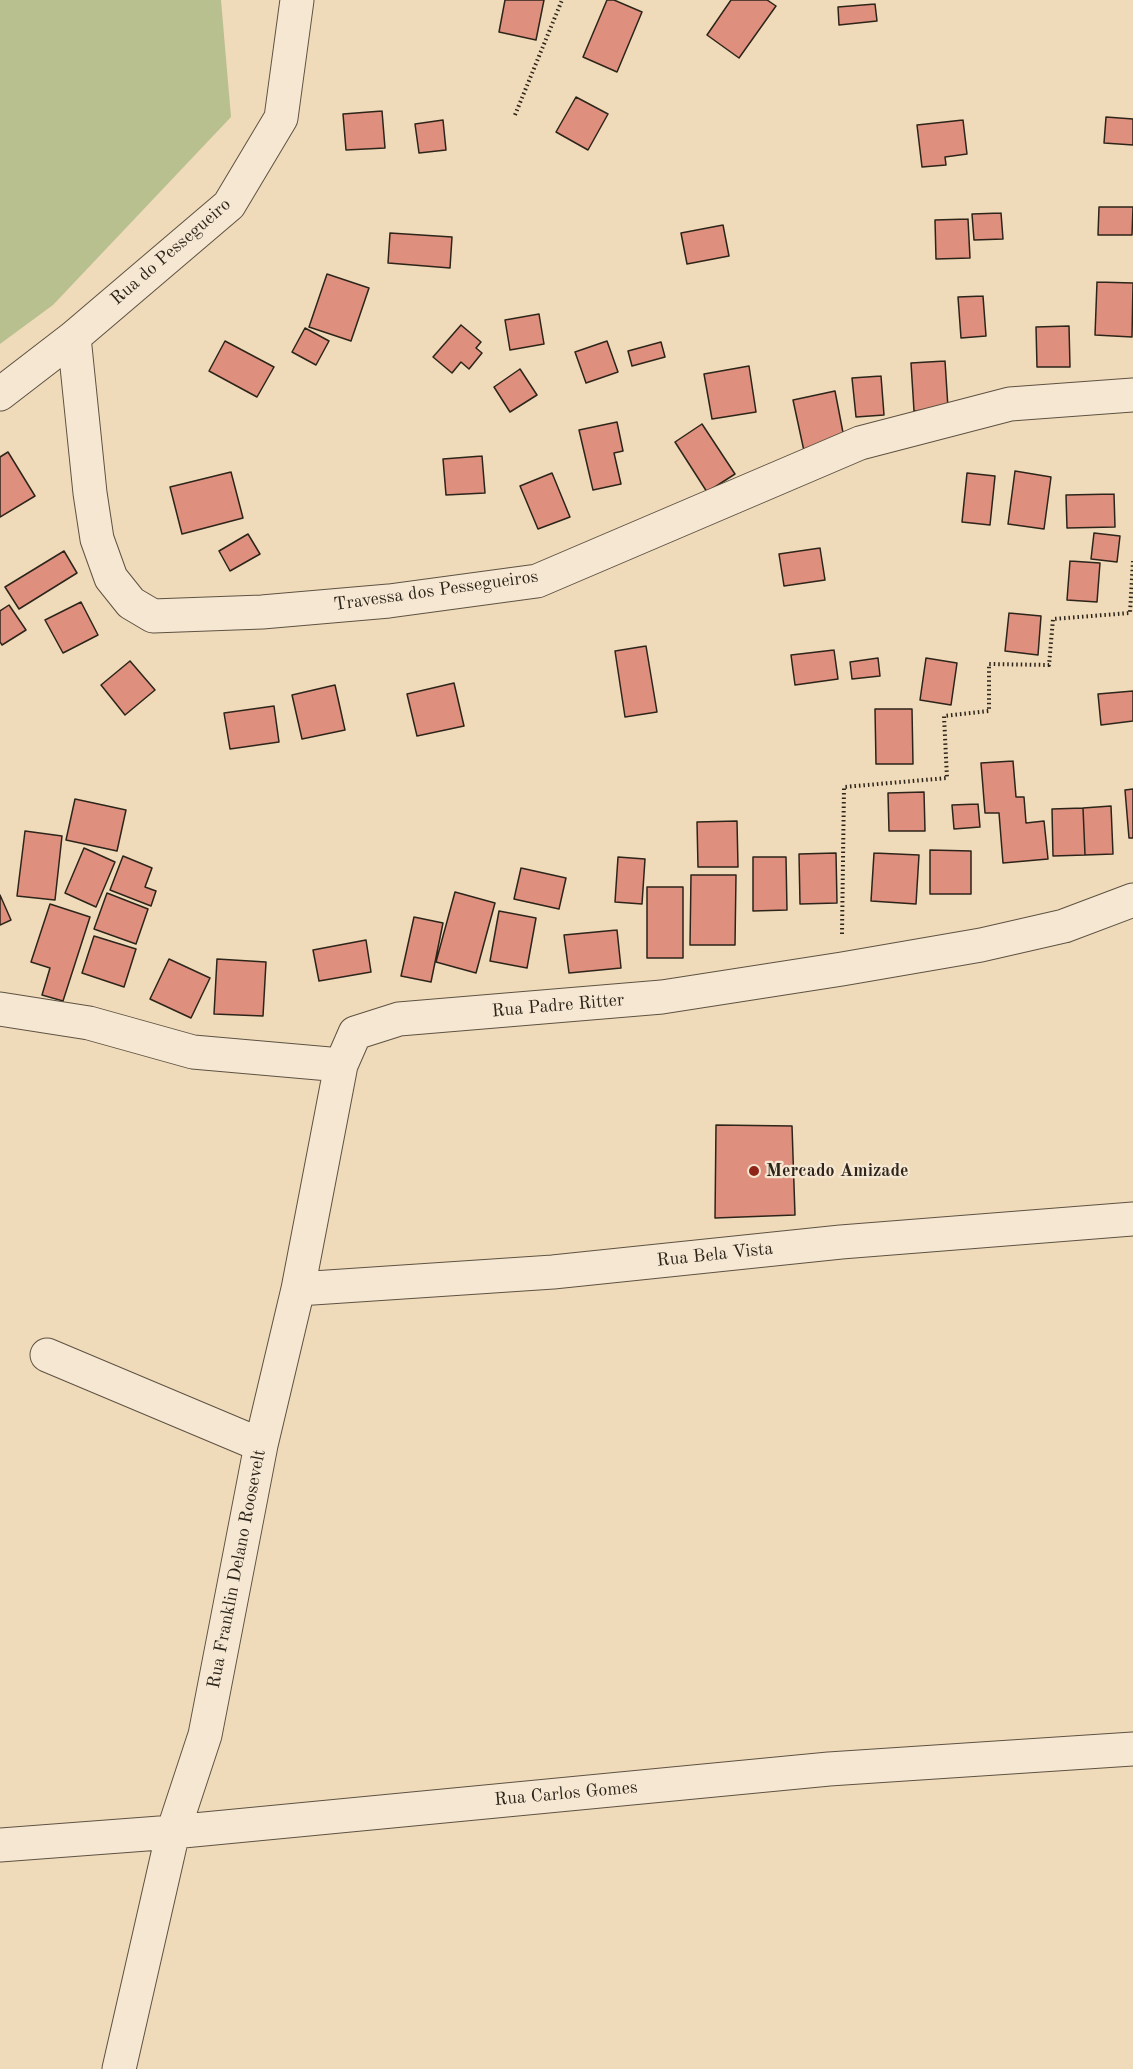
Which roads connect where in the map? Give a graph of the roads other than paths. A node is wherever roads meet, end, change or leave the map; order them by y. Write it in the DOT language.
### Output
graph roads {
  1 [pos="297,0"];
  2 [pos="74,336"];
  3 [pos="0,394"];
  4 [pos="1133,395"];
  5 [pos="1133,900"];
  6 [pos="0,1009"];
  7 [pos="341,1065"];
  8 [pos="1133,1219"];
  9 [pos="298,1288"];
  10 [pos="47,1355"];
  11 [pos="261,1445"];
  12 [pos="1133,1749"];
  13 [pos="173,1832"];
  14 [pos="0,1845"];
  15 [pos="119,2069"];
  1 -- 2 [label="street, Rua do Pessegueiro"];
  2 -- 3 [label="street, Rua do Pessegueiro"];
  2 -- 4 [label="street, Travessa dos Pessegueiros"];
  5 -- 7 [label="street, Rua Padre Ritter"];
  6 -- 7 [label="street"];
  7 -- 9 [label="street, Rua Franklin Delano Roosevelt"];
  8 -- 9 [label="street, Rua Bela Vista"];
  9 -- 11 [label="street, Rua Franklin Delano Roosevelt"];
  10 -- 11 [label="street"];
  11 -- 13 [label="street, Rua Franklin Delano Roosevelt"];
  12 -- 13 [label="street, Rua Carlos Gomes"];
  13 -- 14 [label="street, Rua Carlos Gomes"];
  13 -- 15 [label="street, Rua Franklin Delano Roosevelt"];
}
